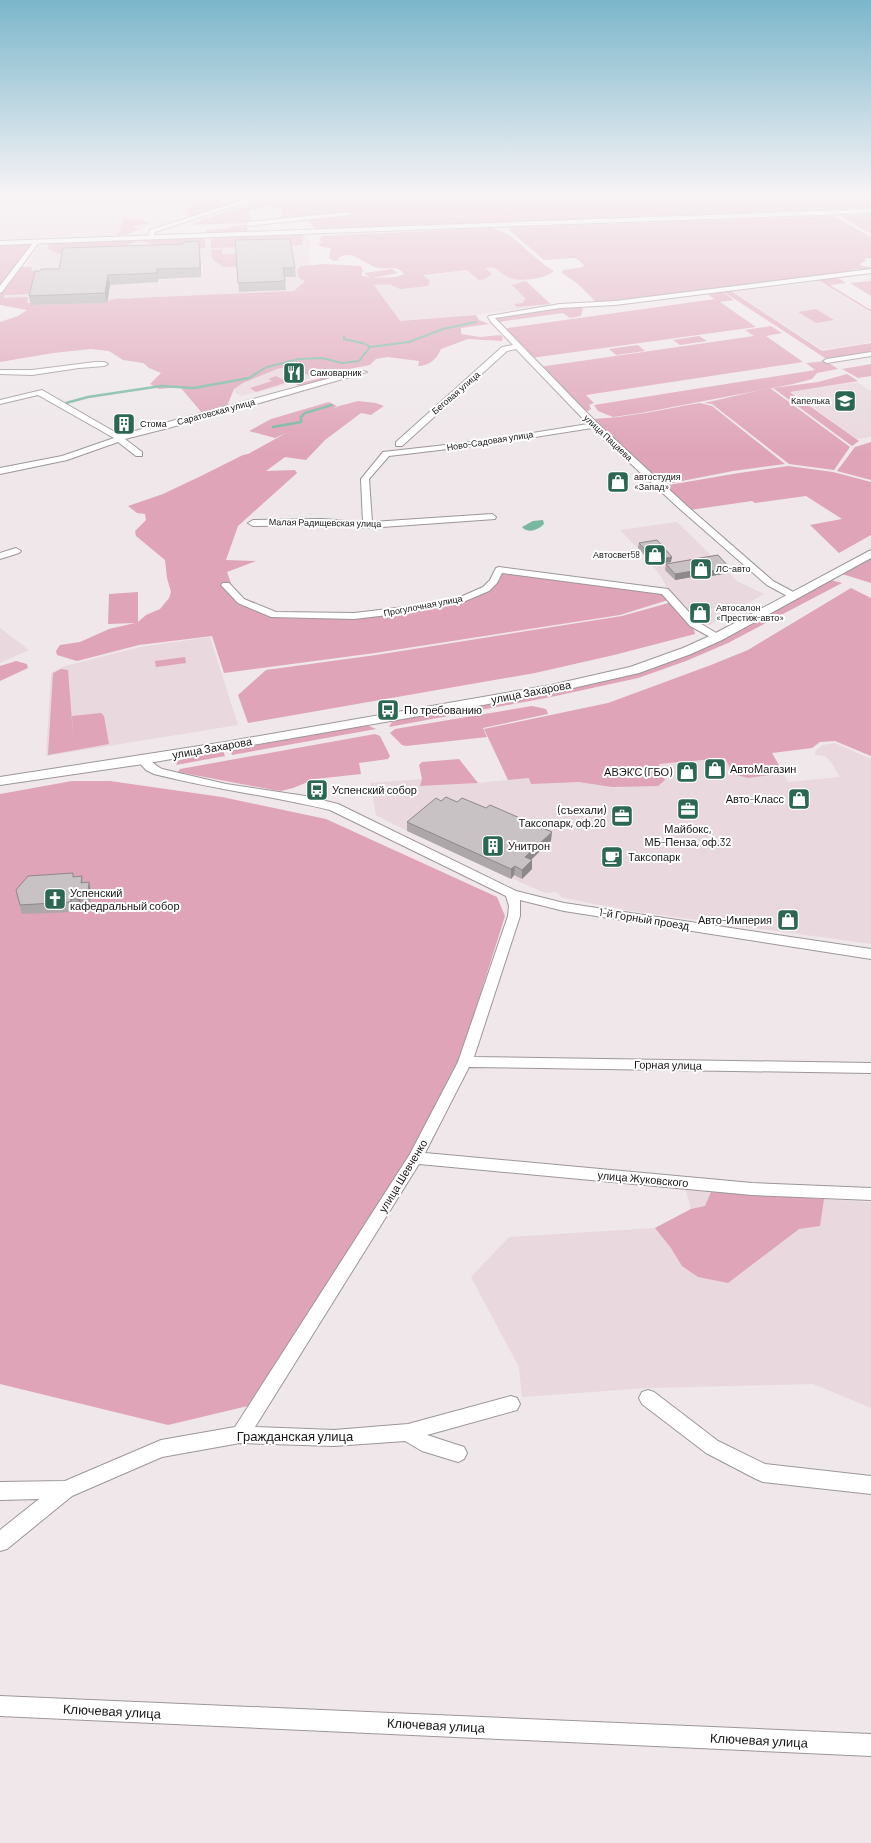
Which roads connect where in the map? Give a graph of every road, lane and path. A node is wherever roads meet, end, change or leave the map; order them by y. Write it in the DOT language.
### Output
graph roads {
  1 [pos="7,281"];
  2 [pos="791,281"];
  3 [pos="0,291"];
  4 [pos="516,347"];
  5 [pos="871,354"];
  6 [pos="827,361"];
  7 [pos="104,364"];
  8 [pos="0,372"];
  9 [pos="363,372"];
  10 [pos="37,382"];
  11 [pos="0,402"];
  12 [pos="594,425"];
  13 [pos="120,438"];
  14 [pos="399,444"];
  15 [pos="139,454"];
  16 [pos="0,471"];
  17 [pos="492,517"];
  18 [pos="253,523"];
  19 [pos="368,525"];
  20 [pos="16,551"];
  21 [pos="871,553"];
  22 [pos="0,556"];
  23 [pos="226,585"];
  24 [pos="794,596"];
  25 [pos="718,637"];
  26 [pos="144,760"];
  27 [pos="0,781"];
  28 [pos="512,894"];
  29 [pos="871,954"];
  30 [pos="465,1062"];
  31 [pos="871,1068"];
  32 [pos="415,1158"];
  33 [pos="871,1194"];
  34 [pos="648,1398"];
  35 [pos="511,1404"];
  36 [pos="408,1432"];
  37 [pos="240,1435"];
  38 [pos="458,1453"];
  39 [pos="871,1485"];
  40 [pos="65,1490"];
  41 [pos="0,1491"];
  42 [pos="0,1541"];
  43 [pos="0,1706"];
  44 [pos="871,1745"];
  1 -- 3 [label="street"];
  2 -- 4 [label="street, улица Пацаева"];
  4 -- 12 [label="street, улица Пацаева"];
  4 -- 14 [label="street, Беговая улица"];
  5 -- 6 [label="street"];
  7 -- 10 [label="street"];
  8 -- 10 [label="street"];
  9 -- 13 [label="street, Саратовская улица"];
  10 -- 11 [label="street"];
  10 -- 13 [label="street"];
  12 -- 19 [label="street, Ново-Садовая улица"];
  12 -- 24 [label="street, улица Пацаева"];
  13 -- 15 [label="street"];
  13 -- 16 [label="street, Саратовская улица"];
  17 -- 19 [label="street, Малая Радищевская улица"];
  18 -- 19 [label="street, Малая Радищевская улица"];
  20 -- 22 [label="street"];
  21 -- 24 [label="main road, улица Захарова"];
  23 -- 25 [label="street, Прогулочная улица"];
  24 -- 25 [label="main road, улица Захарова"];
  25 -- 26 [label="main road, улица Захарова"];
  26 -- 27 [label="main road, улица Захарова"];
  26 -- 28 [label="street, 1-й Горный проезд"];
  28 -- 29 [label="street, 1-й Горный проезд"];
  28 -- 30 [label="street, улица Шевченко"];
  30 -- 31 [label="street, Горная улица"];
  30 -- 32 [label="street, улица Шевченко"];
  32 -- 33 [label="street, улица Жуковского"];
  32 -- 37 [label="street, улица Шевченко"];
  34 -- 39 [label="street"];
  35 -- 36 [label="street, Гражданская улица"];
  36 -- 37 [label="street, Гражданская улица"];
  36 -- 38 [label="street"];
  37 -- 40 [label="street, Гражданская улица"];
  40 -- 41 [label="street, Гражданская улица"];
  40 -- 42 [label="street"];
  43 -- 44 [label="street, Ключевая улица"];
}
